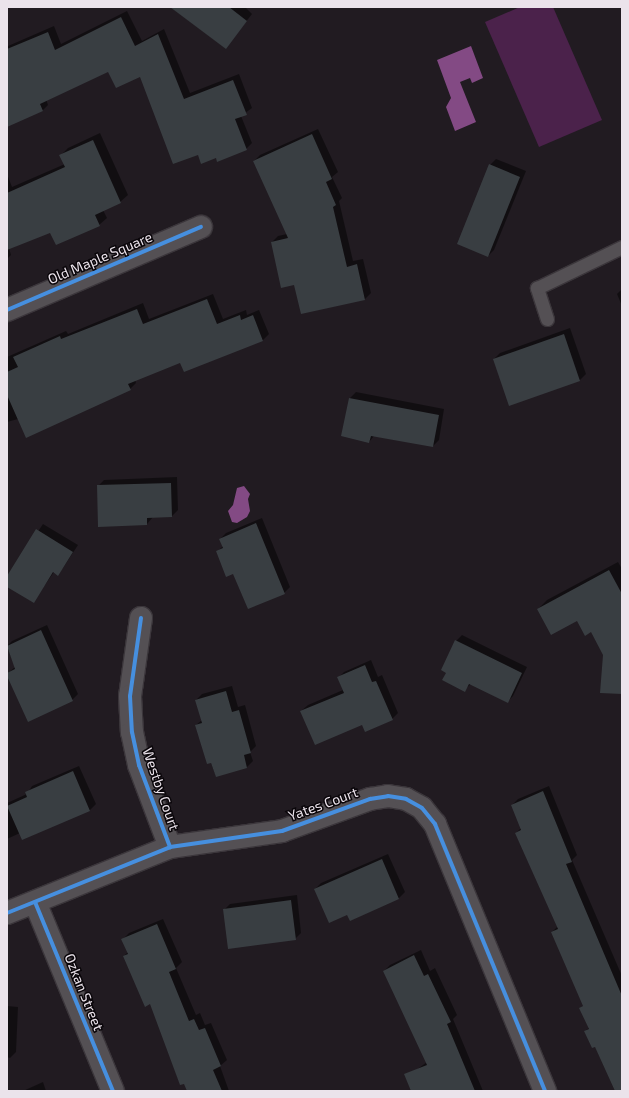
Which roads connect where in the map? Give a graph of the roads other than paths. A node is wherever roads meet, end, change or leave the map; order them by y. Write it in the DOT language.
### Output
graph roads {
  1 [pos="201,227"];
  2 [pos="622,247"];
  3 [pos="7,310"];
  4 [pos="547,319"];
  5 [pos="141,618"];
  6 [pos="170,847"];
  7 [pos="35,902"];
  8 [pos="7,913"];
  9 [pos="113,1091"];
  10 [pos="545,1091"];
  1 -- 3 [label="street, Old Maple Square"];
  2 -- 4 [label="lane"];
  5 -- 6 [label="street, Westby Court"];
  6 -- 7 [label="street, Yates Court"];
  6 -- 10 [label="street, Yates Court"];
  7 -- 8 [label="street, Yates Court"];
  7 -- 9 [label="street, Ozkan Street"];
}
